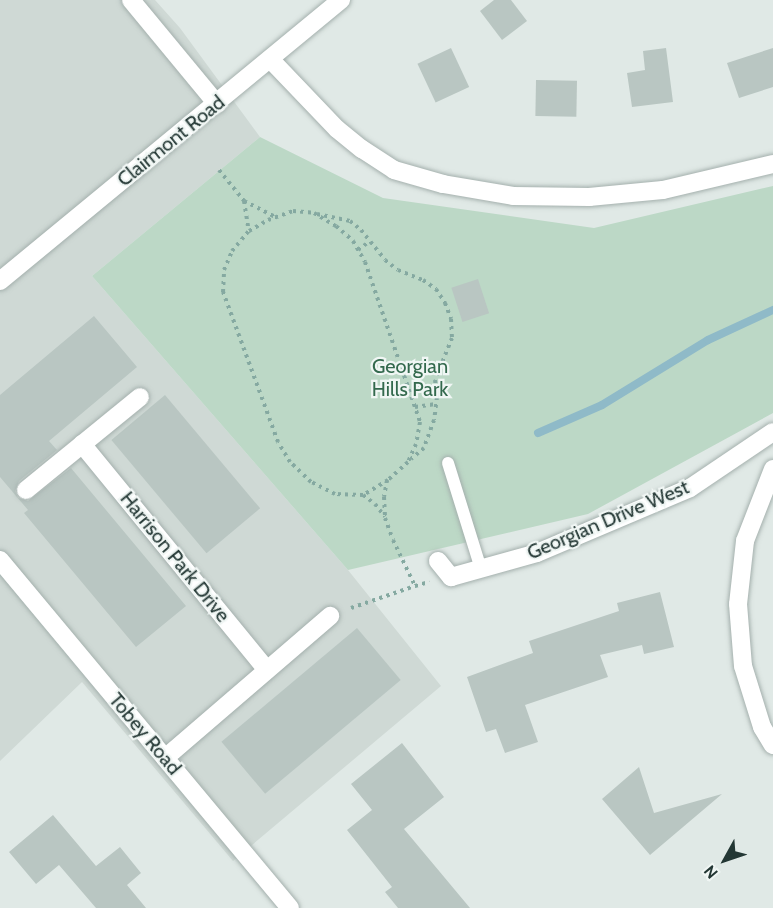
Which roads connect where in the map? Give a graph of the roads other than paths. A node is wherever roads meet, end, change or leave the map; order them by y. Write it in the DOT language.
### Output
graph roads {
  1 [pos="131,0"];
  2 [pos="341,0"];
  3 [pos="270,59"];
  4 [pos="217,104"];
  5 [pos="773,164"];
  6 [pos="0,281"];
  7 [pos="140,397"];
  8 [pos="773,432"];
  9 [pos="82,444"];
  10 [pos="448,463"];
  11 [pos="773,469"];
  12 [pos="26,490"];
  13 [pos="0,560"];
  14 [pos="438,561"];
  15 [pos="481,569"];
  16 [pos="330,615"];
  17 [pos="267,669"];
  18 [pos="773,745"];
  19 [pos="165,758"];
  20 [pos="290,908"];
  1 -- 4 [label="street"];
  2 -- 3 [label="street, Clairmont Road"];
  3 -- 4 [label="street, Clairmont Road"];
  3 -- 5 [label="street"];
  4 -- 6 [label="street, Clairmont Road"];
  7 -- 9 [label="street"];
  8 -- 15 [label="street, Georgian Drive West"];
  9 -- 12 [label="street"];
  9 -- 17 [label="street, Harrison Park Drive"];
  10 -- 15 [label="lane"];
  11 -- 18 [label="street"];
  13 -- 19 [label="street, Tobey Road"];
  14 -- 15 [label="street, Georgian Drive West"];
  16 -- 17 [label="street"];
  17 -- 19 [label="street"];
  19 -- 20 [label="street, Tobey Road"];
}
